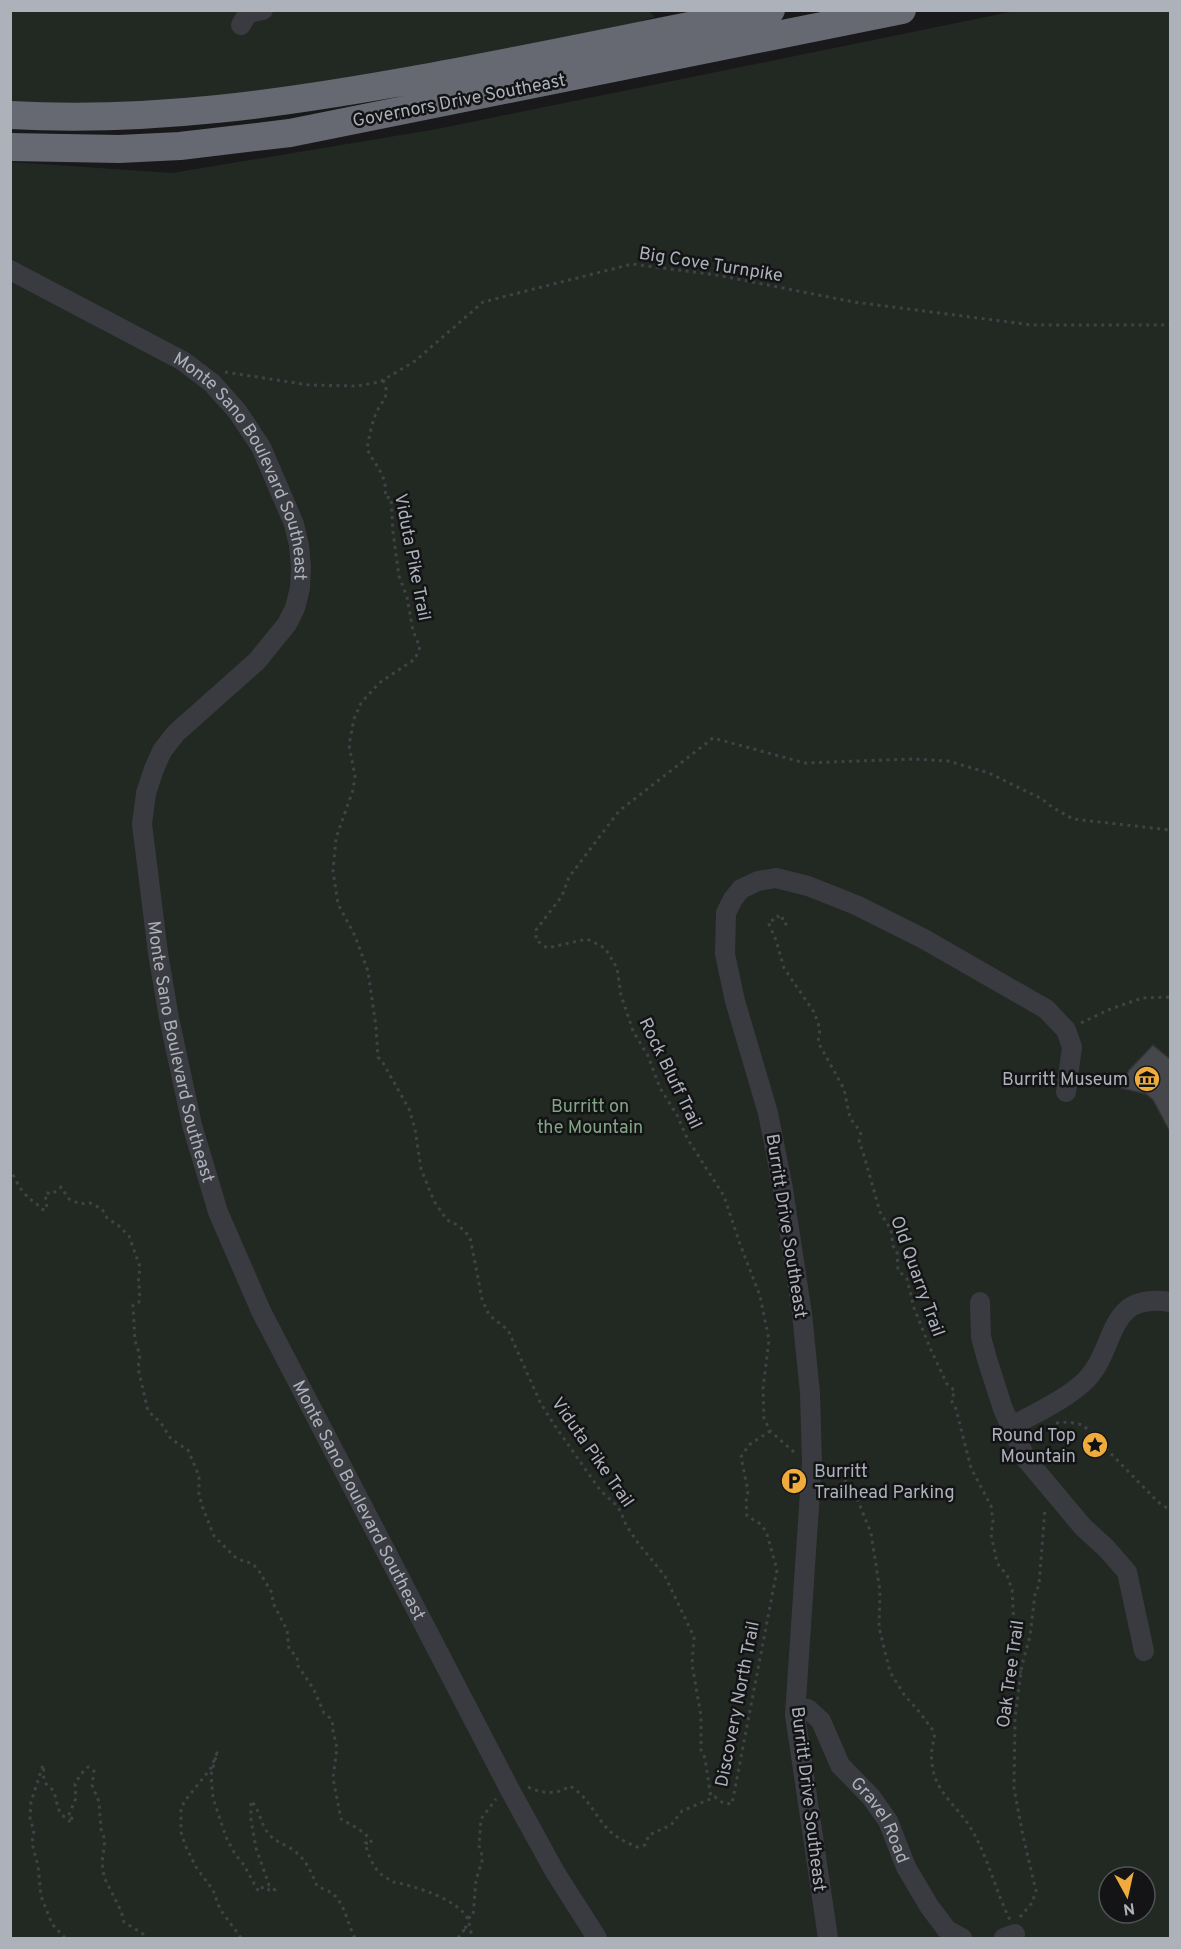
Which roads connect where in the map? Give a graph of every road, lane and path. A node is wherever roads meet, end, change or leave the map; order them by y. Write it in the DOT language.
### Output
graph roads {
  1 [pos="263,10"];
  2 [pos="771,10"];
  3 [pos="902,10"];
  4 [pos="241,25"];
  5 [pos="693,29"];
  6 [pos="10,115"];
  7 [pos="10,147"];
  8 [pos="10,270"];
  9 [pos="1170,325"];
  10 [pos="383,380"];
  11 [pos="212,383"];
  12 [pos="1170,830"];
  13 [pos="787,925"];
  14 [pos="1170,997"];
  15 [pos="1066,1030"];
  16 [pos="1066,1092"];
  17 [pos="10,1168"];
  18 [pos="980,1302"];
  19 [pos="1170,1302"];
  20 [pos="1021,1422"];
  21 [pos="770,1431"];
  22 [pos="812,1462"];
  23 [pos="1054,1493"];
  24 [pos="1170,1510"];
  25 [pos="1144,1650"];
  26 [pos="1021,1673"];
  27 [pos="796,1707"];
  28 [pos="510,1790"];
  29 [pos="711,1798"];
  30 [pos="468,1918"];
  31 [pos="470,1930"];
  32 [pos="1010,1932"];
  33 [pos="65,1938"];
  34 [pos="146,1938"];
  35 [pos="241,1938"];
  36 [pos="355,1938"];
  37 [pos="458,1938"];
  38 [pos="471,1938"];
  39 [pos="597,1938"];
  40 [pos="828,1938"];
  41 [pos="962,1938"];
  1 -- 4 [label="street"];
  2 -- 5 [label="highway, Governors Drive Southeast"];
  3 -- 5 [label="highway, Governors Drive Southeast"];
  5 -- 6 [label="highway, Governors Drive Southeast"];
  5 -- 7 [label="highway, Governors Drive Southeast"];
  8 -- 11 [label="street, Monte Sano Boulevard Southeast"];
  9 -- 10 [label="path, Big Cove Turnpike"];
  10 -- 11 [label="path, Big Cove Turnpike"];
  10 -- 29 [label="path, Viduta Pike Trail"];
  11 -- 28 [label="street, Monte Sano Boulevard Southeast"];
  12 -- 21 [label="path, Rock Bluff Trail"];
  13 -- 26 [label="path, Old Quarry Trail"];
  14 -- 15 [label="path"];
  15 -- 16 [label="street"];
  15 -- 22 [label="street, Burritt Drive Southeast"];
  17 -- 30 [label="path"];
  18 -- 20 [label="street"];
  19 -- 20 [label="street"];
  20 -- 23 [label="street"];
  20 -- 24 [label="path"];
  21 -- 22 [label="path"];
  21 -- 29 [label="path, Discovery North Trail"];
  22 -- 27 [label="street, Burritt Drive Southeast"];
  22 -- 32 [label="path"];
  23 -- 25 [label="street"];
  23 -- 26 [label="path, Oak Tree Trail"];
  26 -- 32 [label="path, Oak Tree Trail"];
  27 -- 40 [label="street, Burritt Drive Southeast"];
  27 -- 41 [label="street, Gravel Road"];
  28 -- 29 [label="path, Discovery North Trail"];
  28 -- 30 [label="path"];
  28 -- 39 [label="street, Monte Sano Boulevard Southeast"];
  30 -- 31 [label="path"];
  31 -- 37 [label="path"];
  31 -- 38 [label="path"];
  33 -- 34 [label="path"];
  35 -- 36 [label="path"];
}
